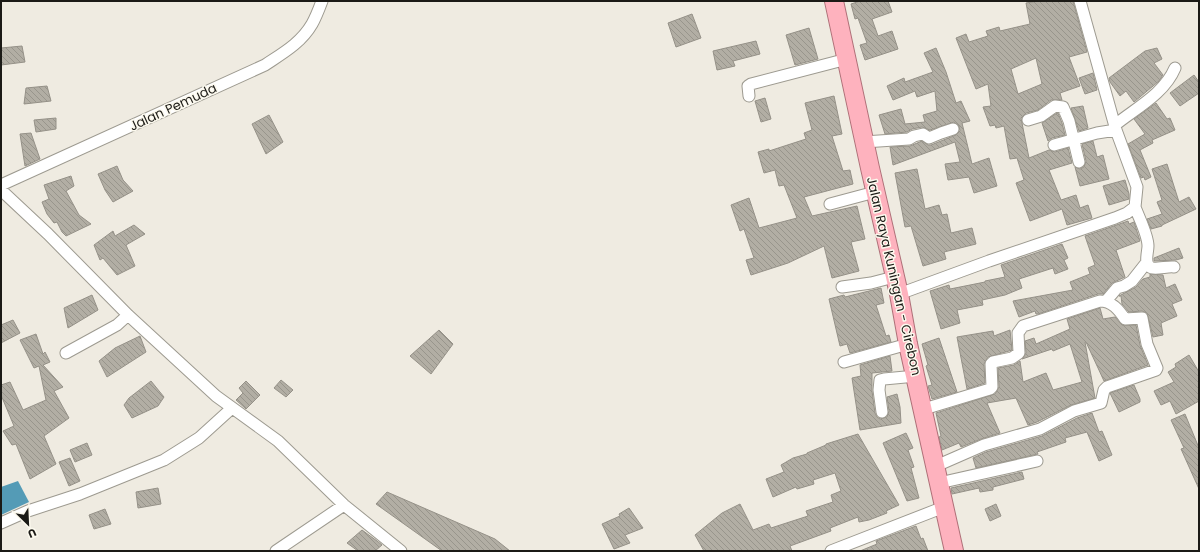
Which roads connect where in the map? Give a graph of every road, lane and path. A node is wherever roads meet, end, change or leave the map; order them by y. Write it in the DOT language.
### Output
graph roads {
  1 [pos="322,1"];
  2 [pos="834,1"];
  3 [pos="1080,1"];
  4 [pos="847,59"];
  5 [pos="1175,68"];
  6 [pos="749,96"];
  7 [pos="1028,120"];
  8 [pos="1116,128"];
  9 [pos="953,129"];
  10 [pos="1073,139"];
  11 [pos="864,142"];
  12 [pos="1054,145"];
  13 [pos="1079,162"];
  14 [pos="1,185"];
  15 [pos="1,190"];
  16 [pos="875,192"];
  17 [pos="830,204"];
  18 [pos="1135,207"];
  19 [pos="1147,262"];
  20 [pos="1174,267"];
  21 [pos="897,285"];
  22 [pos="842,287"];
  23 [pos="1106,301"];
  24 [pos="128,315"];
  25 [pos="908,344"];
  26 [pos="66,353"];
  27 [pos="844,362"];
  28 [pos="916,376"];
  29 [pos="232,408"];
  30 [pos="924,408"];
  31 [pos="882,412"];
  32 [pos="1037,462"];
  33 [pos="938,474"];
  34 [pos="344,505"];
  35 [pos="944,507"];
  36 [pos="1,523"];
  37 [pos="276,551"];
  38 [pos="401,551"];
  39 [pos="831,551"];
  40 [pos="954,551"];
  1 -- 14 [label="street, Jalan Pemuda"];
  2 -- 4 [label="highway, Jalan Raya Kuningan - Cirebon"];
  3 -- 8 [label="street"];
  4 -- 6 [label="street"];
  4 -- 11 [label="highway, Jalan Raya Kuningan - Cirebon"];
  5 -- 8 [label="street"];
  7 -- 10 [label="street"];
  8 -- 10 [label="street"];
  8 -- 18 [label="street"];
  9 -- 11 [label="street"];
  10 -- 12 [label="street"];
  10 -- 13 [label="street"];
  11 -- 16 [label="highway, Jalan Raya Kuningan - Cirebon"];
  15 -- 24 [label="street"];
  16 -- 17 [label="street"];
  16 -- 21 [label="highway, Jalan Raya Kuningan - Cirebon"];
  18 -- 19 [label="street"];
  18 -- 21 [label="street"];
  19 -- 20 [label="street"];
  19 -- 23 [label="street"];
  21 -- 22 [label="street"];
  21 -- 25 [label="highway, Jalan Raya Kuningan - Cirebon"];
  23 -- 30 [label="street"];
  23 -- 33 [label="street"];
  24 -- 26 [label="street"];
  24 -- 29 [label="street"];
  25 -- 27 [label="street"];
  25 -- 28 [label="highway, Jalan Raya Kuningan - Cirebon"];
  28 -- 30 [label="highway, Jalan Raya Kuningan - Cirebon"];
  28 -- 31 [label="street"];
  29 -- 34 [label="street"];
  29 -- 36 [label="street"];
  30 -- 33 [label="highway, Jalan Raya Kuningan - Cirebon"];
  32 -- 33 [label="street"];
  33 -- 35 [label="highway, Jalan Raya Kuningan - Cirebon"];
  34 -- 37 [label="street"];
  34 -- 38 [label="street"];
  35 -- 39 [label="street"];
  35 -- 40 [label="highway, Jalan Raya Kuningan - Cirebon"];
}
